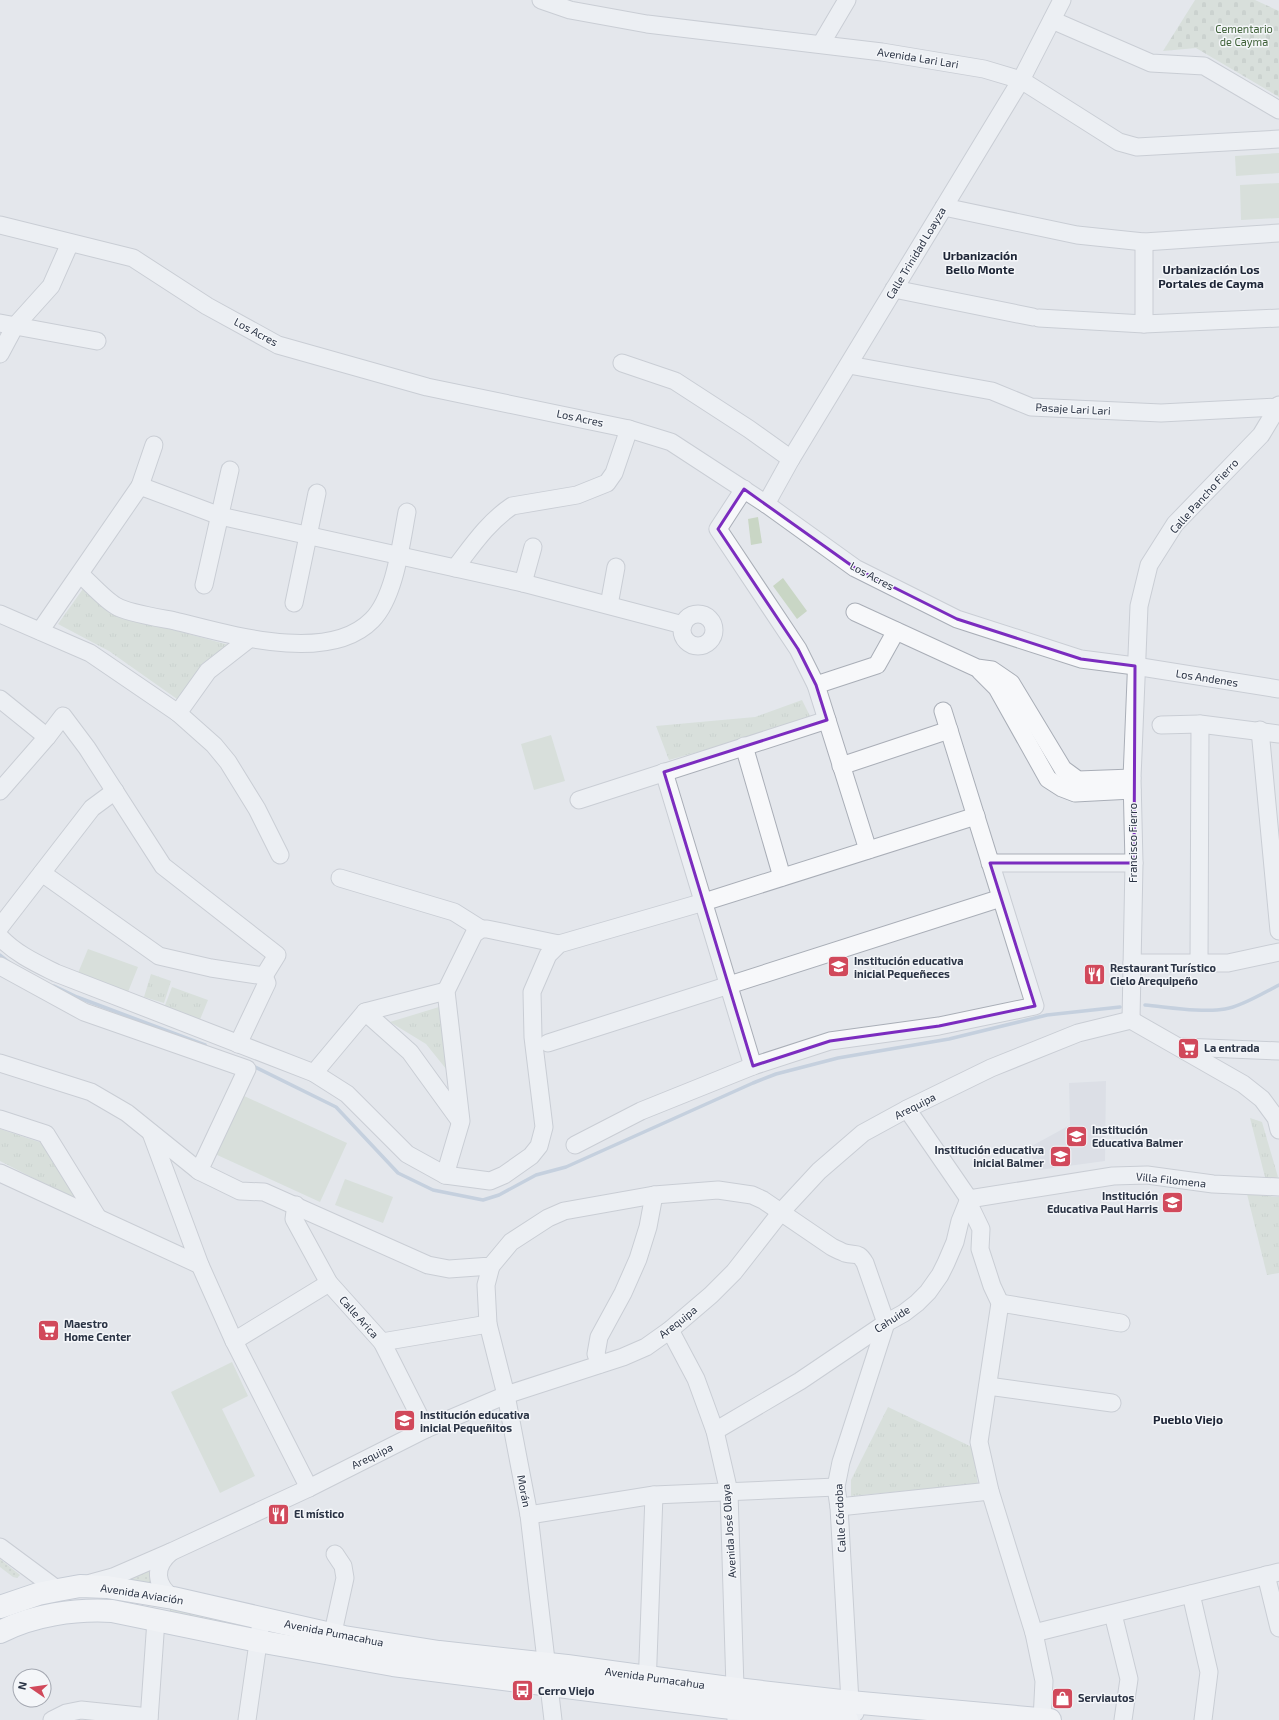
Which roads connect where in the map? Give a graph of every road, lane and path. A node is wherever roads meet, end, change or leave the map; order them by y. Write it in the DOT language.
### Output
graph roads {
  1 [pos="541,0"];
  2 [pos="847,0"];
  3 [pos="1062,0"];
  4 [pos="1052,20"];
  5 [pos="821,44"];
  6 [pos="1021,80"];
  7 [pos="1279,110"];
  8 [pos="1279,139"];
  9 [pos="944,208"];
  10 [pos="0,225"];
  11 [pos="1279,233"];
  12 [pos="70,242"];
  13 [pos="1144,242"];
  14 [pos="894,289"];
  15 [pos="1279,318"];
  16 [pos="8,324"];
  17 [pos="1144,324"];
  18 [pos="97,341"];
  19 [pos="0,354"];
  20 [pos="622,363"];
  21 [pos="849,365"];
  22 [pos="1279,406"];
  23 [pos="630,429"];
  24 [pos="154,445"];
  25 [pos="791,459"];
  26 [pos="230,470"];
  27 [pos="140,486"];
  28 [pos="744,489"];
  29 [pos="317,493"];
  30 [pos="766,504"];
  31 [pos="407,512"];
  32 [pos="220,516"];
  33 [pos="307,536"];
  34 [pos="532,547"];
  35 [pos="398,556"];
  36 [pos="616,567"];
  37 [pos="455,568"];
  38 [pos="80,574"];
  39 [pos="523,583"];
  40 [pos="204,585"];
  41 [pos="294,603"];
  42 [pos="609,605"];
  43 [pos="855,612"];
  44 [pos="0,614"];
  45 [pos="683,625"];
  46 [pos="40,631"];
  47 [pos="896,631"];
  48 [pos="249,639"];
  49 [pos="1135,666"];
  50 [pos="816,685"];
  51 [pos="1279,689"];
  52 [pos="0,699"];
  53 [pos="944,712"];
  54 [pos="178,713"];
  55 [pos="827,720"];
  56 [pos="1200,724"];
  57 [pos="1161,725"];
  58 [pos="949,730"];
  59 [pos="1260,730"];
  60 [pos="1279,734"];
  61 [pos="47,737"];
  62 [pos="744,746"];
  63 [pos="841,766"];
  64 [pos="664,772"];
  65 [pos="1132,784"];
  66 [pos="0,791"];
  67 [pos="115,791"];
  68 [pos="579,800"];
  69 [pos="976,816"];
  70 [pos="868,850"];
  71 [pos="280,856"];
  72 [pos="990,863"];
  73 [pos="1134,863"];
  74 [pos="42,873"];
  75 [pos="782,877"];
  76 [pos="340,878"];
  77 [pos="1001,898"];
  78 [pos="704,902"];
  79 [pos="0,927"];
  80 [pos="481,929"];
  81 [pos="1279,931"];
  82 [pos="0,937"];
  83 [pos="559,944"];
  84 [pos="1279,952"];
  85 [pos="1132,963"];
  86 [pos="1199,963"];
  87 [pos="0,966"];
  88 [pos="264,976"];
  89 [pos="729,985"];
  90 [pos="446,991"];
  91 [pos="364,1012"];
  92 [pos="1131,1020"];
  93 [pos="548,1043"];
  94 [pos="238,1044"];
  95 [pos="1181,1047"];
  96 [pos="1279,1051"];
  97 [pos="0,1063"];
  98 [pos="753,1066"];
  99 [pos="314,1073"];
  100 [pos="907,1109"];
  101 [pos="0,1120"];
  102 [pos="461,1121"];
  103 [pos="1278,1122"];
  104 [pos="151,1133"];
  105 [pos="575,1145"];
  106 [pos="199,1171"];
  107 [pos="0,1173"];
  108 [pos="445,1175"];
  109 [pos="1279,1187"];
  110 [pos="654,1195"];
  111 [pos="968,1200"];
  112 [pos="296,1205"];
  113 [pos="781,1212"];
  114 [pos="98,1218"];
  115 [pos="200,1265"];
  116 [pos="491,1266"];
  117 [pos="329,1283"];
  118 [pos="1000,1303"];
  119 [pos="886,1323"];
  120 [pos="1121,1323"];
  121 [pos="488,1324"];
  122 [pos="670,1330"];
  123 [pos="234,1341"];
  124 [pos="382,1342"];
  125 [pos="600,1364"];
  126 [pos="988,1386"];
  127 [pos="506,1395"];
  128 [pos="1112,1403"];
  129 [pos="426,1429"];
  130 [pos="715,1431"];
  131 [pos="836,1487"];
  132 [pos="309,1488"];
  133 [pos="990,1491"];
  134 [pos="729,1492"];
  135 [pos="654,1495"];
  136 [pos="839,1507"];
  137 [pos="529,1515"];
  138 [pos="0,1547"];
  139 [pos="172,1551"];
  140 [pos="335,1554"];
  141 [pos="1273,1574"];
  142 [pos="80,1586"];
  143 [pos="58,1590"];
  144 [pos="1191,1594"];
  145 [pos="173,1598"];
  146 [pos="0,1607"];
  147 [pos="1113,1614"];
  148 [pos="261,1619"];
  149 [pos="156,1620"];
  150 [pos="1279,1628"];
  151 [pos="0,1632"];
  152 [pos="1034,1633"];
  153 [pos="258,1641"];
  154 [pos="330,1644"];
  155 [pos="548,1674"];
  156 [pos="647,1687"];
  157 [pos="736,1706"];
  158 [pos="851,1714"];
  159 [pos="984,1717"];
  160 [pos="149,1718"];
  161 [pos="52,1720"];
  162 [pos="248,1720"];
  163 [pos="553,1720"];
  164 [pos="1045,1720"];
  165 [pos="1123,1720"];
  166 [pos="1203,1720"];
  1 -- 5 [label="street, Avenida Lari Lari"];
  2 -- 5 [label="street"];
  3 -- 4 [label="street, Calle Trinidad Loayza"];
  4 -- 6 [label="street, Calle Trinidad Loayza"];
  4 -- 7 [label="street"];
  5 -- 6 [label="street, Avenida Lari Lari"];
  6 -- 8 [label="street, Avenida Lari Lari"];
  6 -- 9 [label="street, Calle Trinidad Loayza"];
  9 -- 13 [label="street"];
  9 -- 14 [label="street, Calle Trinidad Loayza"];
  10 -- 12 [label="street, Los Acres"];
  11 -- 13 [label="street"];
  12 -- 16 [label="street"];
  12 -- 23 [label="street, Los Acres"];
  13 -- 17 [label="street"];
  14 -- 17 [label="street"];
  14 -- 21 [label="street, Calle Trinidad Loayza"];
  15 -- 17 [label="street"];
  16 -- 18 [label="street"];
  16 -- 19 [label="street"];
  20 -- 25 [label="street"];
  21 -- 22 [label="street, Pasaje Lari Lari"];
  21 -- 25 [label="street, Calle Trinidad Loayza"];
  22 -- 49 [label="street, Calle Pancho Fierro"];
  23 -- 28 [label="street, Los Acres"];
  23 -- 37 [label="street"];
  24 -- 27 [label="street"];
  25 -- 30 [label="street, Calle Trinidad Loayza"];
  26 -- 32 [label="street"];
  27 -- 32 [label="street"];
  27 -- 38 [label="street"];
  28 -- 30 [label="street, Los Acres"];
  28 -- 50 [label="street"];
  29 -- 33 [label="street"];
  30 -- 49 [label="street, Los Acres"];
  31 -- 35 [label="street"];
  32 -- 33 [label="street"];
  32 -- 40 [label="street"];
  33 -- 35 [label="street"];
  33 -- 41 [label="street"];
  34 -- 39 [label="street"];
  35 -- 37 [label="street"];
  35 -- 48 [label="street"];
  36 -- 42 [label="street"];
  37 -- 39 [label="street"];
  38 -- 46 [label="street"];
  38 -- 48 [label="street"];
  39 -- 42 [label="street"];
  42 -- 45 [label="street"];
  43 -- 47 [label="street"];
  44 -- 46 [label="street"];
  46 -- 54 [label="street"];
  47 -- 50 [label="street"];
  47 -- 65 [label="street"];
  48 -- 54 [label="street"];
  49 -- 51 [label="street, Los Andenes"];
  49 -- 65 [label="street, Francisco Fierro"];
  50 -- 55 [label="street"];
  52 -- 61 [label="street"];
  53 -- 58 [label="street"];
  54 -- 71 [label="street"];
  55 -- 62 [label="street"];
  55 -- 63 [label="street"];
  56 -- 57 [label="street"];
  56 -- 59 [label="street"];
  56 -- 86 [label="street"];
  58 -- 63 [label="street"];
  58 -- 69 [label="street"];
  59 -- 60 [label="street"];
  59 -- 81 [label="street"];
  61 -- 66 [label="street"];
  61 -- 67 [label="street"];
  62 -- 64 [label="street"];
  62 -- 75 [label="street"];
  63 -- 70 [label="street"];
  64 -- 68 [label="street"];
  64 -- 78 [label="street"];
  65 -- 73 [label="street, Francisco Fierro"];
  67 -- 74 [label="street"];
  67 -- 88 [label="street"];
  69 -- 70 [label="street"];
  69 -- 72 [label="street"];
  70 -- 75 [label="street"];
  72 -- 73 [label="street"];
  72 -- 77 [label="street"];
  73 -- 85 [label="street, Francisco Fierro"];
  74 -- 79 [label="street"];
  74 -- 88 [label="street"];
  75 -- 78 [label="street"];
  76 -- 80 [label="street"];
  77 -- 89 [label="street"];
  77 -- 98 [label="street"];
  78 -- 83 [label="street"];
  78 -- 89 [label="street"];
  80 -- 83 [label="street"];
  80 -- 90 [label="street"];
  82 -- 94 [label="street"];
  83 -- 108 [label="street"];
  84 -- 86 [label="street"];
  85 -- 86 [label="street"];
  85 -- 92 [label="street, Francisco Fierro"];
  87 -- 106 [label="street"];
  88 -- 94 [label="street"];
  89 -- 93 [label="street"];
  89 -- 98 [label="street"];
  90 -- 91 [label="street"];
  90 -- 102 [label="street"];
  91 -- 99 [label="street"];
  91 -- 102 [label="street"];
  92 -- 95 [label="street"];
  92 -- 100 [label="street, Arequipa"];
  94 -- 99 [label="street"];
  95 -- 96 [label="street"];
  95 -- 103 [label="street"];
  97 -- 104 [label="street"];
  98 -- 105 [label="street"];
  99 -- 108 [label="street"];
  100 -- 111 [label="street"];
  100 -- 113 [label="street, Arequipa"];
  101 -- 114 [label="street"];
  102 -- 108 [label="street"];
  104 -- 106 [label="street"];
  104 -- 115 [label="street"];
  106 -- 112 [label="street"];
  107 -- 114 [label="street"];
  109 -- 111 [label="street, Villa Filomena"];
  110 -- 113 [label="street"];
  110 -- 116 [label="street"];
  110 -- 125 [label="street"];
  111 -- 118 [label="street"];
  111 -- 119 [label="street, Cahuide"];
  112 -- 116 [label="street"];
  112 -- 117 [label="street, Calle Arica"];
  113 -- 119 [label="street"];
  113 -- 122 [label="street, Arequipa"];
  114 -- 115 [label="street"];
  115 -- 123 [label="street"];
  116 -- 121 [label="street, Morán"];
  117 -- 123 [label="street"];
  117 -- 124 [label="street, Calle Arica"];
  118 -- 120 [label="street"];
  118 -- 126 [label="street"];
  119 -- 130 [label="street, Cahuide"];
  119 -- 131 [label="street, Calle Córdoba"];
  121 -- 124 [label="street"];
  121 -- 127 [label="street, Morán"];
  122 -- 125 [label="street, Arequipa"];
  122 -- 130 [label="street, Avenida José Olaya"];
  123 -- 132 [label="street"];
  124 -- 129 [label="street, Calle Arica"];
  125 -- 127 [label="street, Arequipa"];
  126 -- 128 [label="street"];
  126 -- 133 [label="street"];
  127 -- 129 [label="street, Arequipa"];
  127 -- 137 [label="street, Morán"];
  129 -- 132 [label="street, Arequipa"];
  130 -- 134 [label="street, Avenida José Olaya"];
  131 -- 134 [label="street"];
  131 -- 136 [label="street, Calle Córdoba"];
  132 -- 139 [label="street, Arequipa"];
  133 -- 136 [label="street"];
  133 -- 152 [label="street"];
  134 -- 135 [label="street"];
  134 -- 157 [label="street, Avenida José Olaya"];
  135 -- 137 [label="street"];
  135 -- 156 [label="street"];
  136 -- 158 [label="street, Calle Córdoba"];
  137 -- 155 [label="street, Morán"];
  138 -- 143 [label="street"];
  139 -- 142 [label="street, Arequipa"];
  139 -- 145 [label="street, Arequipa"];
  140 -- 154 [label="street"];
  141 -- 144 [label="street"];
  141 -- 150 [label="street"];
  142 -- 143 [label="main road, Avenida Aviación"];
  142 -- 145 [label="main road, Avenida Aviación"];
  143 -- 146 [label="main road, Avenida Aviación"];
  144 -- 147 [label="street"];
  144 -- 166 [label="street"];
  145 -- 148 [label="main road, Avenida Aviación"];
  147 -- 152 [label="street"];
  147 -- 165 [label="street"];
  148 -- 153 [label="street"];
  148 -- 154 [label="main road, Avenida Pumacahua"];
  149 -- 151 [label="main road, Avenida Aviación"];
  149 -- 153 [label="main road, Avenida Aviación"];
  149 -- 160 [label="street"];
  152 -- 164 [label="street"];
  153 -- 154 [label="main road, Avenida Pumacahua"];
  153 -- 162 [label="street"];
  154 -- 155 [label="main road, Avenida Pumacahua"];
  155 -- 156 [label="main road, Avenida Pumacahua"];
  155 -- 163 [label="street, Morán"];
  156 -- 157 [label="main road, Avenida Pumacahua"];
  157 -- 158 [label="main road, Avenida Pumacahua"];
  158 -- 159 [label="main road, Avenida Pumacahua"];
  159 -- 164 [label="main road, Avenida Pumacahua"];
  160 -- 161 [label="street"];
}
